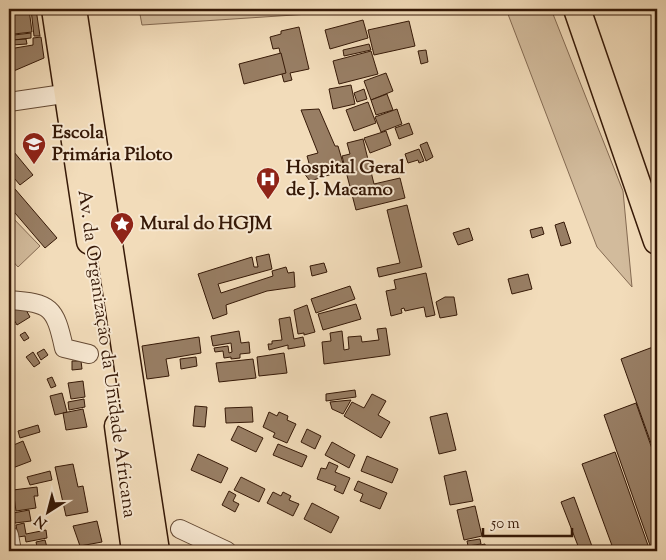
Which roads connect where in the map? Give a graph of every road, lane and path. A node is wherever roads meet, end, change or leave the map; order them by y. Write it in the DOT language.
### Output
graph roads {
  1 [pos="54,9"];
  2 [pos="73,9"];
  3 [pos="577,9"];
  4 [pos="596,9"];
  5 [pos="76,92"];
  6 [pos="9,102"];
  7 [pos="657,190"];
  8 [pos="657,241"];
  9 [pos="9,300"];
  10 [pos="89,354"];
  11 [pos="180,529"];
  12 [pos="9,535"];
  13 [pos="12,551"];
  14 [pos="135,551"];
  15 [pos="156,551"];
  16 [pos="228,551"];
  1 -- 5 [label="highway, Av. da Organização da Unidade Africana"];
  2 -- 5 [label="highway, Av. da Organização da Unidade Africana"];
  3 -- 8 [label="highway"];
  4 -- 7 [label="highway"];
  5 -- 6 [label="street"];
  5 -- 14 [label="highway, Av. da Organização da Unidade Africana"];
  5 -- 15 [label="highway, Av. da Organização da Unidade Africana"];
  9 -- 10 [label="street"];
  11 -- 16 [label="street"];
  12 -- 13 [label="street"];
}
